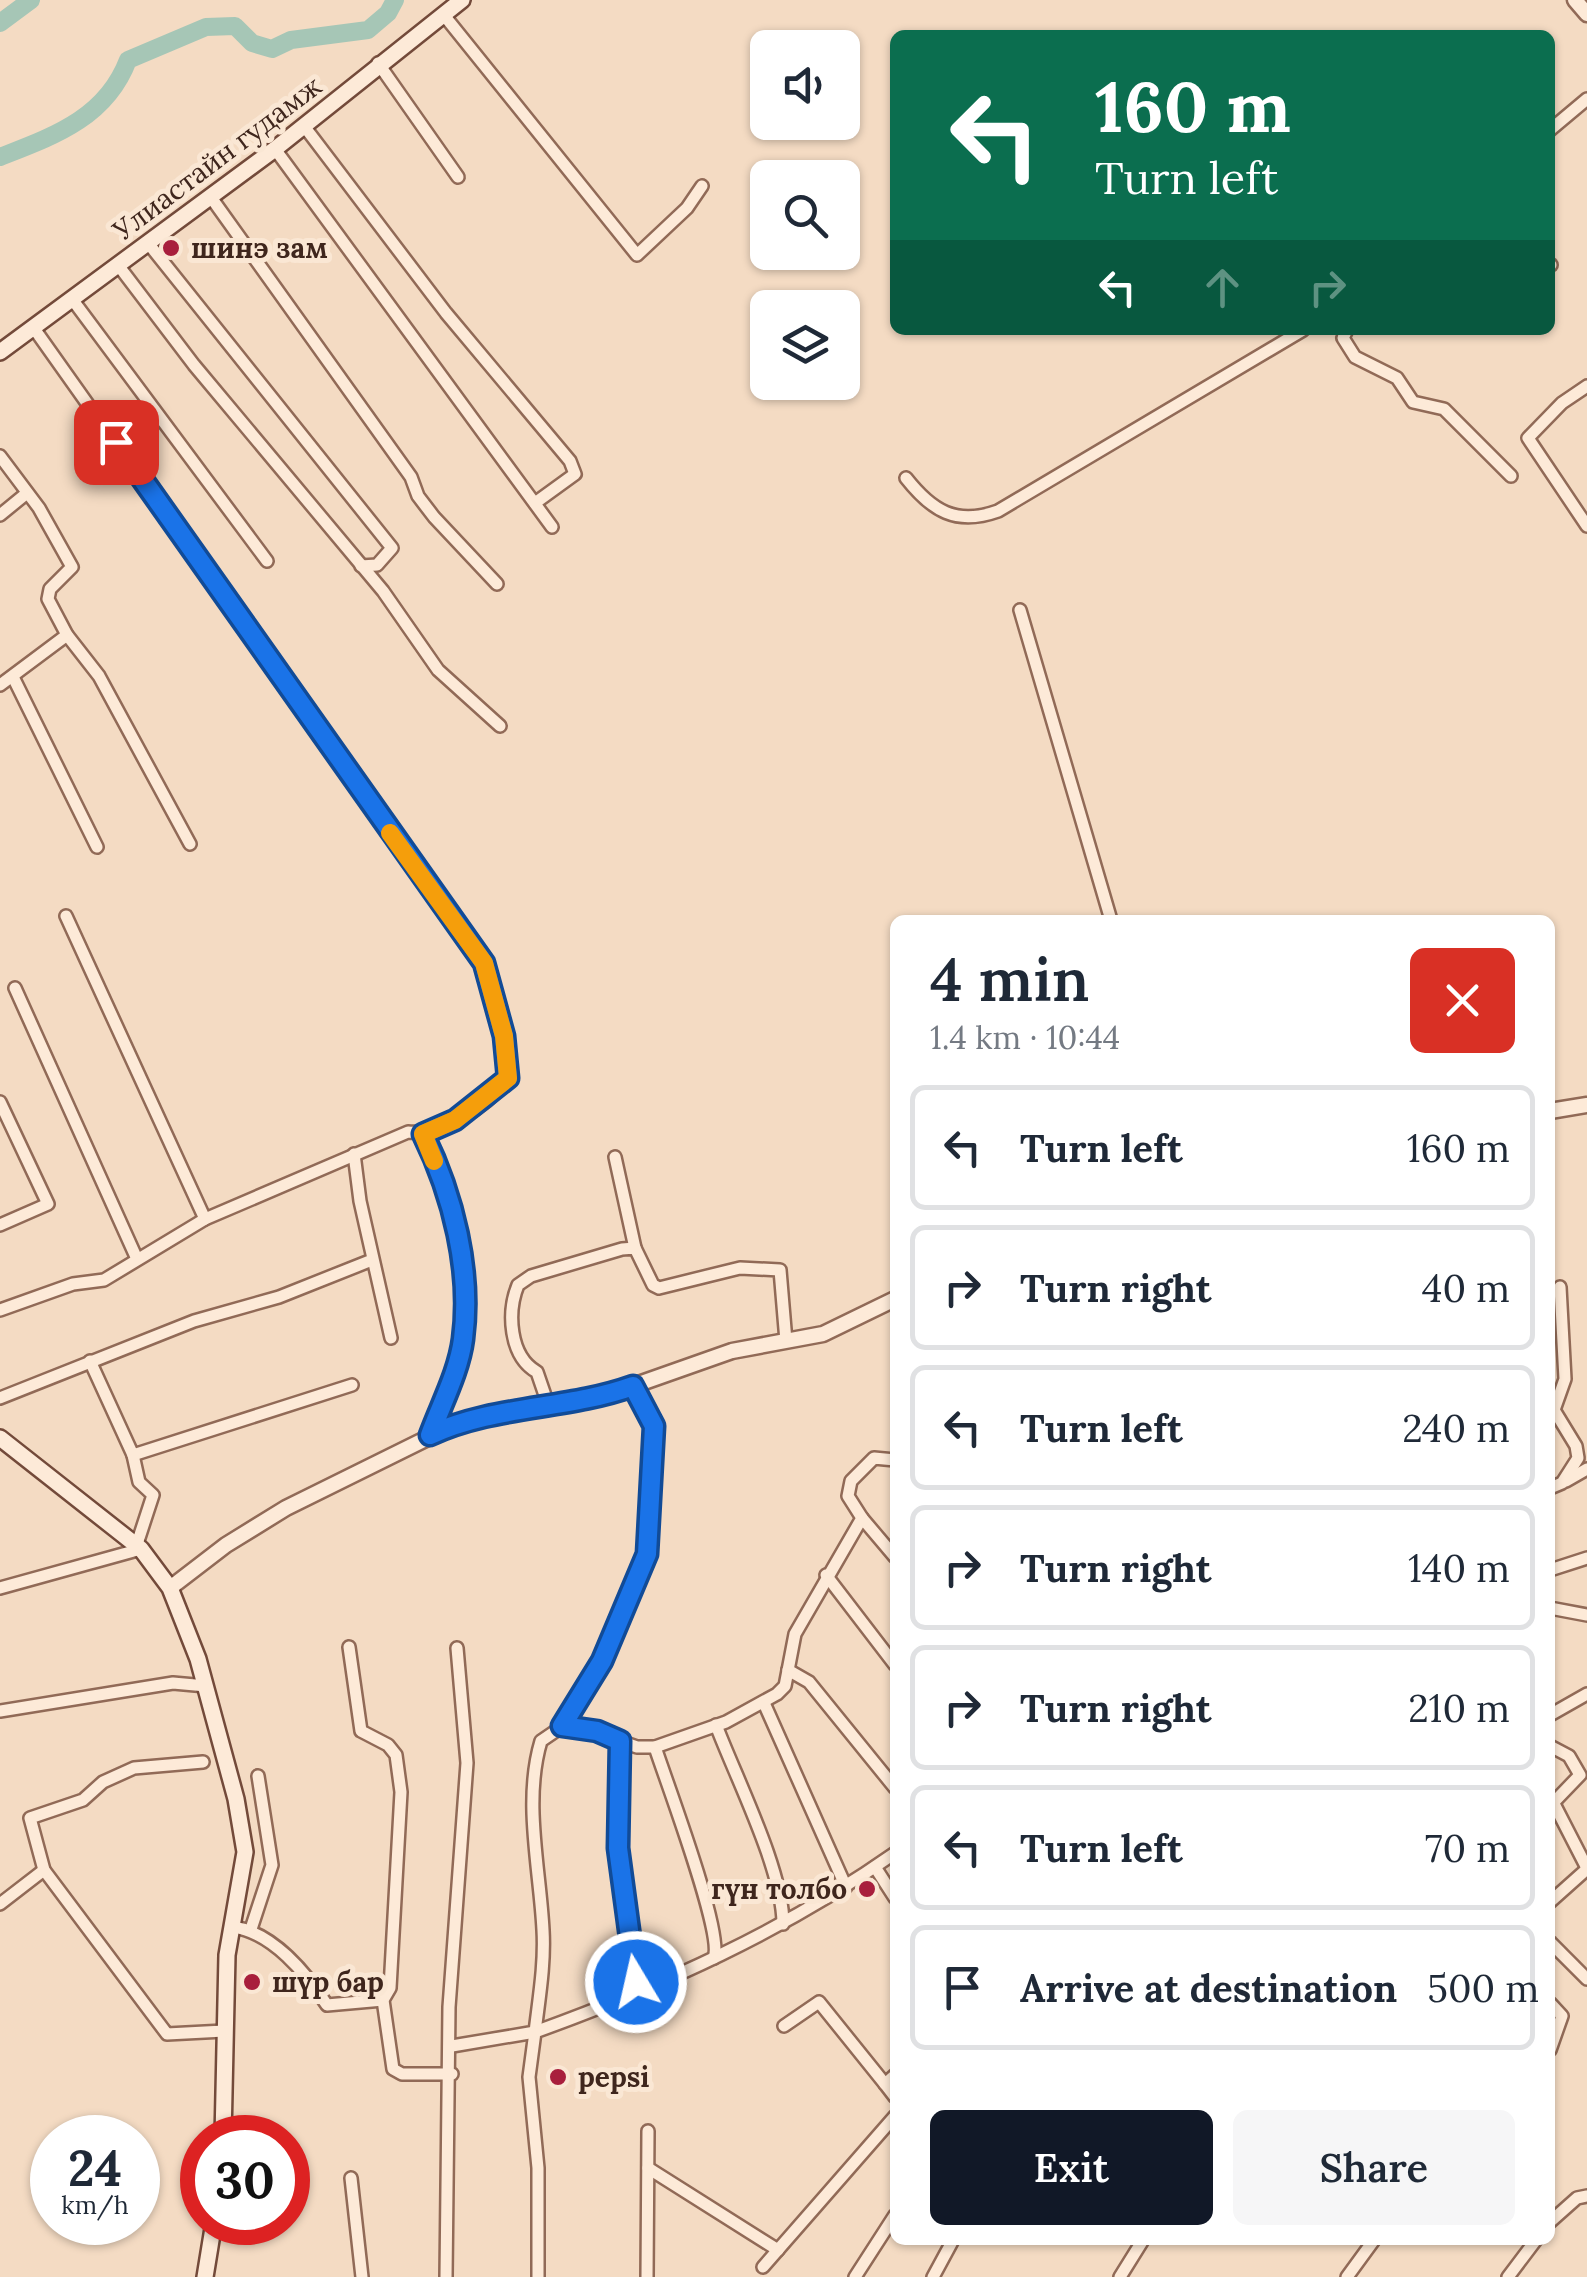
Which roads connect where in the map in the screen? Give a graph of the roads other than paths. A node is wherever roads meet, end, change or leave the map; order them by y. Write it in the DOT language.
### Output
graph roads {
  1 [pos="462,0"];
  2 [pos="1575,0"];
  3 [pos="443,14"];
  4 [pos="1587,14"];
  5 [pos="378,64"];
  6 [pos="1587,98"];
  7 [pos="304,126"];
  8 [pos="1555,126"];
  9 [pos="275,150"];
  10 [pos="458,176"];
  11 [pos="702,186"];
  12 [pos="210,196"];
  13 [pos="148,243"];
  14 [pos="118,264"];
  15 [pos="72,299"];
  16 [pos="34,327"];
  17 [pos="1296,335"];
  18 [pos="1344,335"];
  19 [pos="0,352"];
  20 [pos="1587,386"];
  21 [pos="0,456"];
  22 [pos="1511,476"];
  23 [pos="906,478"];
  24 [pos="27,493"];
  25 [pos="534,503"];
  26 [pos="0,515"];
  27 [pos="1587,526"];
  28 [pos="552,527"];
  29 [pos="267,561"];
  30 [pos="361,566"];
  31 [pos="497,584"];
  32 [pos="1020,610"];
  33 [pos="66,635"];
  34 [pos="14,678"];
  35 [pos="0,685"];
  36 [pos="500,726"];
  37 [pos="190,844"];
  38 [pos="97,847"];
  39 [pos="1110,915"];
  40 [pos="66,916"];
  41 [pos="15,988"];
  42 [pos="0,1102"];
  43 [pos="1587,1105"];
  44 [pos="1555,1109"];
  45 [pos="423,1134"];
  46 [pos="354,1154"];
  47 [pos="615,1157"];
  48 [pos="204,1218"];
  49 [pos="0,1225"];
  50 [pos="635,1248"];
  51 [pos="137,1260"];
  52 [pos="372,1260"];
  53 [pos="1560,1286"];
  54 [pos="890,1302"];
  55 [pos="0,1310"];
  56 [pos="392,1338"];
  57 [pos="786,1341"];
  58 [pos="90,1361"];
  59 [pos="352,1385"];
  60 [pos="633,1386"];
  61 [pos="0,1398"];
  62 [pos="548,1406"];
  63 [pos="1555,1408"];
  64 [pos="1555,1412"];
  65 [pos="430,1435"];
  66 [pos="0,1438"];
  67 [pos="132,1455"];
  68 [pos="890,1460"];
  69 [pos="1587,1469"];
  70 [pos="1556,1486"];
  71 [pos="862,1518"];
  72 [pos="139,1546"];
  73 [pos="890,1551"];
  74 [pos="1587,1558"];
  75 [pos="1555,1568"];
  76 [pos="826,1576"];
  77 [pos="0,1588"];
  78 [pos="170,1588"];
  79 [pos="1555,1609"];
  80 [pos="1587,1615"];
  81 [pos="349,1647"];
  82 [pos="458,1648"];
  83 [pos="890,1658"];
  84 [pos="788,1670"];
  85 [pos="206,1686"];
  86 [pos="1587,1694"];
  87 [pos="764,1704"];
  88 [pos="0,1711"];
  89 [pos="1555,1713"];
  90 [pos="716,1725"];
  91 [pos="562,1726"];
  92 [pos="620,1741"];
  93 [pos="654,1746"];
  94 [pos="1555,1749"];
  95 [pos="203,1762"];
  96 [pos="258,1776"];
  97 [pos="890,1782"];
  98 [pos="1555,1796"];
  99 [pos="1555,1805"];
  100 [pos="890,1856"];
  101 [pos="875,1867"];
  102 [pos="1587,1868"];
  103 [pos="44,1870"];
  104 [pos="846,1887"];
  105 [pos="890,1890"];
  106 [pos="1555,1897"];
  107 [pos="0,1904"];
  108 [pos="784,1924"];
  109 [pos="233,1928"];
  110 [pos="251,1930"];
  111 [pos="1555,1947"];
  112 [pos="714,1958"];
  113 [pos="1587,1978"];
  114 [pos="638,1991"];
  115 [pos="383,2000"];
  116 [pos="1555,2008"];
  117 [pos="784,2026"];
  118 [pos="224,2031"];
  119 [pos="535,2032"];
  120 [pos="1555,2036"];
  121 [pos="452,2046"];
  122 [pos="452,2074"];
  123 [pos="890,2080"];
  124 [pos="223,2115"];
  125 [pos="890,2122"];
  126 [pos="648,2131"];
  127 [pos="648,2168"];
  128 [pos="351,2178"];
  129 [pos="1587,2196"];
  130 [pos="1555,2218"];
  131 [pos="890,2223"];
  132 [pos="210,2245"];
  133 [pos="951,2245"];
  134 [pos="1140,2245"];
  135 [pos="1370,2245"];
  136 [pos="1532,2245"];
  137 [pos="778,2250"];
  138 [pos="763,2268"];
  139 [pos="205,2277"];
  140 [pos="362,2277"];
  141 [pos="446,2277"];
  142 [pos="538,2277"];
  143 [pos="647,2277"];
  144 [pos="855,2277"];
  145 [pos="933,2277"];
  146 [pos="1120,2277"];
  147 [pos="1347,2277"];
  148 [pos="1508,2277"];
  1 -- 3 [label="main road, Улиастайн гудамж"];
  2 -- 4 [label="street"];
  3 -- 5 [label="main road, Улиастайн гудамж"];
  3 -- 11 [label="street"];
  5 -- 7 [label="main road, Улиастайн гудамж"];
  5 -- 10 [label="street"];
  6 -- 8 [label="street"];
  7 -- 9 [label="main road, Улиастайн гудамж"];
  7 -- 25 [label="street"];
  9 -- 12 [label="main road, Улиастайн гудамж"];
  9 -- 25 [label="street"];
  12 -- 13 [label="main road, Улиастайн гудамж"];
  12 -- 31 [label="street"];
  13 -- 14 [label="main road, Улиастайн гудамж"];
  13 -- 30 [label="street"];
  14 -- 15 [label="main road, Улиастайн гудамж"];
  14 -- 30 [label="street"];
  15 -- 16 [label="main road, Улиастайн гудамж"];
  15 -- 29 [label="street"];
  16 -- 19 [label="main road, Улиастайн гудамж"];
  16 -- 45 [label="street"];
  17 -- 23 [label="street"];
  18 -- 22 [label="street"];
  20 -- 27 [label="street"];
  21 -- 24 [label="street"];
  24 -- 26 [label="street"];
  24 -- 33 [label="street"];
  25 -- 28 [label="street"];
  30 -- 36 [label="street"];
  32 -- 39 [label="street"];
  33 -- 34 [label="street"];
  33 -- 37 [label="street"];
  34 -- 35 [label="street"];
  34 -- 38 [label="street"];
  40 -- 48 [label="street"];
  41 -- 51 [label="street"];
  42 -- 49 [label="street"];
  43 -- 44 [label="street"];
  45 -- 46 [label="street"];
  45 -- 65 [label="street"];
  46 -- 48 [label="street"];
  46 -- 52 [label="street"];
  47 -- 50 [label="street"];
  48 -- 51 [label="street"];
  50 -- 57 [label="street"];
  50 -- 62 [label="street"];
  51 -- 55 [label="street"];
  52 -- 56 [label="street"];
  52 -- 58 [label="street"];
  53 -- 63 [label="street"];
  54 -- 57 [label="street"];
  57 -- 60 [label="street"];
  58 -- 61 [label="street"];
  58 -- 67 [label="street"];
  59 -- 67 [label="street"];
  60 -- 62 [label="street"];
  60 -- 91 [label="street"];
  62 -- 65 [label="street"];
  64 -- 70 [label="street"];
  65 -- 78 [label="street"];
  66 -- 72 [label="main road"];
  67 -- 72 [label="street"];
  68 -- 71 [label="street"];
  69 -- 70 [label="street"];
  71 -- 73 [label="street"];
  71 -- 76 [label="street"];
  72 -- 77 [label="street"];
  72 -- 78 [label="main road"];
  74 -- 75 [label="street"];
  76 -- 83 [label="street"];
  76 -- 84 [label="street"];
  78 -- 85 [label="main road"];
  79 -- 80 [label="street"];
  81 -- 115 [label="street"];
  82 -- 121 [label="street"];
  84 -- 87 [label="street"];
  84 -- 97 [label="street"];
  85 -- 88 [label="street"];
  85 -- 109 [label="main road"];
  86 -- 89 [label="street"];
  87 -- 90 [label="street"];
  87 -- 104 [label="street"];
  90 -- 93 [label="street"];
  90 -- 108 [label="street"];
  91 -- 92 [label="street"];
  91 -- 119 [label="street"];
  92 -- 93 [label="street"];
  92 -- 114 [label="street"];
  93 -- 112 [label="street"];
  94 -- 98 [label="street"];
  95 -- 103 [label="street"];
  96 -- 110 [label="street"];
  99 -- 102 [label="street"];
  100 -- 101 [label="street"];
  101 -- 104 [label="street"];
  101 -- 105 [label="street"];
  102 -- 106 [label="street"];
  103 -- 107 [label="street"];
  103 -- 118 [label="street"];
  104 -- 108 [label="street"];
  108 -- 112 [label="street"];
  109 -- 110 [label="street"];
  109 -- 118 [label="main road"];
  110 -- 115 [label="street"];
  111 -- 113 [label="street"];
  112 -- 114 [label="street"];
  114 -- 119 [label="street"];
  115 -- 122 [label="street"];
  116 -- 120 [label="street"];
  117 -- 123 [label="street"];
  118 -- 124 [label="main road"];
  119 -- 121 [label="street"];
  119 -- 142 [label="street"];
  121 -- 122 [label="street"];
  122 -- 141 [label="street"];
  125 -- 137 [label="street"];
  126 -- 127 [label="street"];
  127 -- 137 [label="street"];
  127 -- 143 [label="street"];
  128 -- 140 [label="street"];
  129 -- 130 [label="street"];
  131 -- 144 [label="street"];
  132 -- 139 [label="main road"];
  133 -- 145 [label="street"];
  134 -- 146 [label="street"];
  135 -- 147 [label="street"];
  136 -- 148 [label="street"];
  137 -- 138 [label="street"];
}
